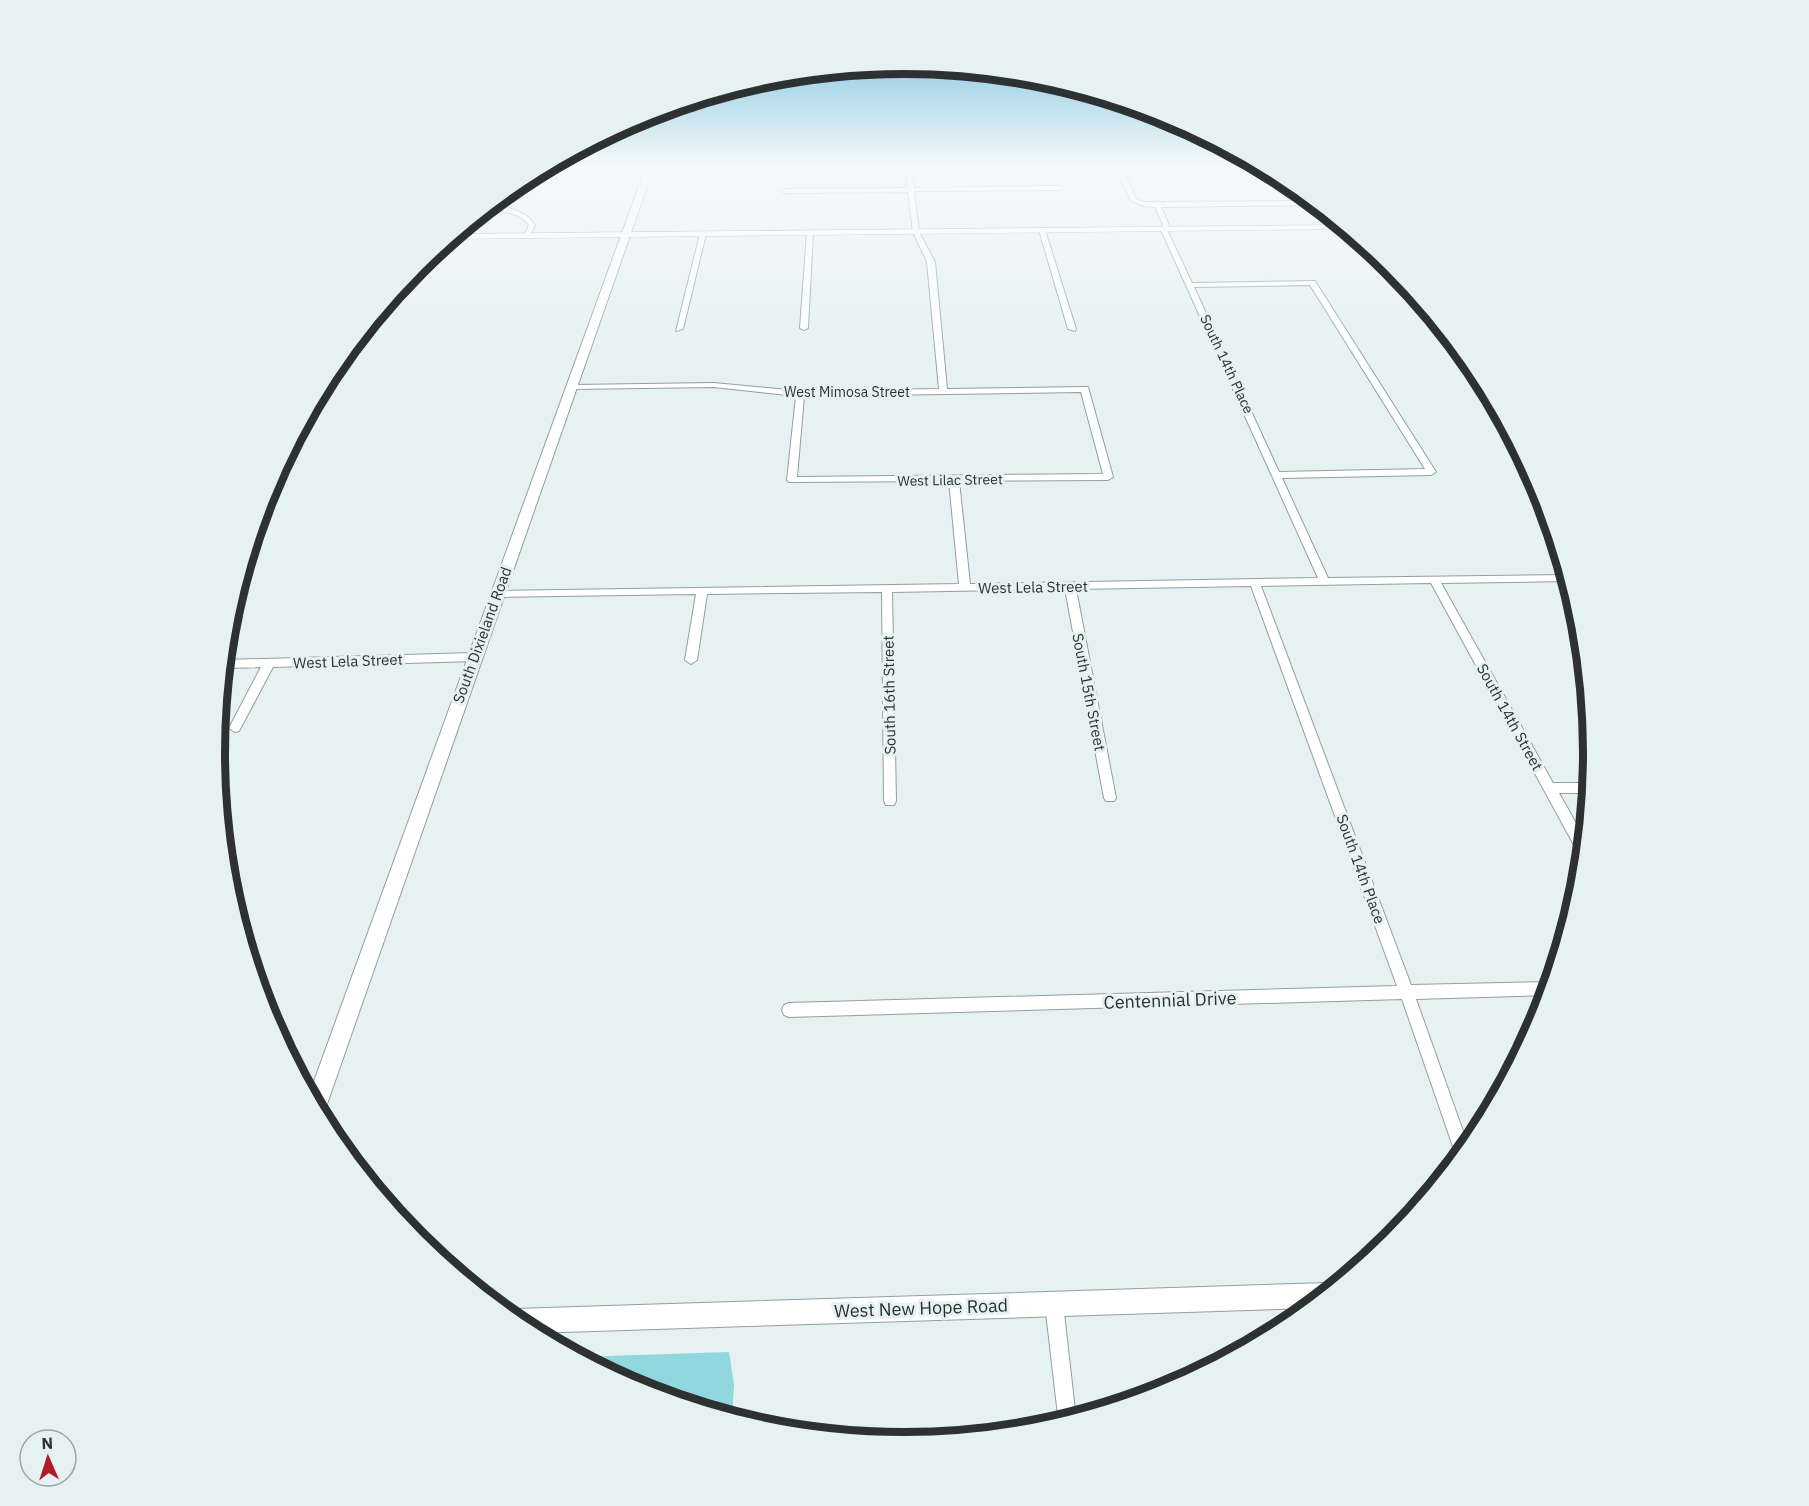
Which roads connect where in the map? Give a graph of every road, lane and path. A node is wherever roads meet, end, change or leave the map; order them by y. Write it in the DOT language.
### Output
graph roads {
  1 [pos="612,234"];
  2 [pos="626,234"];
  3 [pos="703,234"];
  4 [pos="810,234"];
  5 [pos="917,234"];
  6 [pos="1043,234"];
  7 [pos="1166,234"];
  8 [pos="527,236"];
  9 [pos="462,237"];
  10 [pos="1191,285"];
  11 [pos="804,328"];
  12 [pos="679,329"];
  13 [pos="1072,329"];
  14 [pos="573,387"];
  15 [pos="943,392"];
  16 [pos="800,394"];
  17 [pos="1278,475"];
  18 [pos="1108,477"];
  19 [pos="954,480"];
  20 [pos="1561,579"];
  21 [pos="1435,581"];
  22 [pos="1325,582"];
  23 [pos="1255,584"];
  24 [pos="1070,586"];
  25 [pos="965,588"];
  26 [pos="887,590"];
  27 [pos="702,592"];
  28 [pos="496,594"];
  29 [pos="474,657"];
  30 [pos="691,660"];
  31 [pos="269,663"];
  32 [pos="231,664"];
  33 [pos="235,728"];
  34 [pos="1549,788"];
  35 [pos="1583,788"];
  36 [pos="1110,798"];
  37 [pos="890,801"];
  38 [pos="1578,840"];
  39 [pos="1541,988"];
  40 [pos="1407,993"];
  41 [pos="789,1010"];
  42 [pos="319,1097"];
  43 [pos="1459,1145"];
  44 [pos="1313,1295"];
  45 [pos="1054,1304"];
  46 [pos="531,1320"];
  47 [pos="1066,1412"];
  1 -- 8 [label="street"];
  2 -- 14 [label="main road, South Dixieland Road"];
  3 -- 12 [label="street"];
  4 -- 11 [label="street"];
  5 -- 15 [label="street"];
  6 -- 13 [label="street"];
  7 -- 10 [label="street, South 14th Place"];
  8 -- 9 [label="street"];
  10 -- 17 [label="street, South 14th Place"];
  10 -- 17 [label="street"];
  14 -- 16 [label="street, West Mimosa Street"];
  14 -- 28 [label="main road, South Dixieland Road"];
  15 -- 16 [label="street, West Mimosa Street"];
  15 -- 18 [label="street, West Mimosa Street"];
  16 -- 19 [label="street, West Lilac Street"];
  17 -- 22 [label="street, South 14th Place"];
  18 -- 19 [label="street, West Lilac Street"];
  19 -- 25 [label="street"];
  20 -- 21 [label="street, West Lela Street"];
  21 -- 22 [label="street, West Lela Street"];
  21 -- 34 [label="street, South 14th Street"];
  22 -- 23 [label="street, West Lela Street"];
  23 -- 24 [label="street, West Lela Street"];
  23 -- 40 [label="street, South 14th Place"];
  24 -- 25 [label="street, West Lela Street"];
  24 -- 36 [label="street, South 15th Street"];
  25 -- 26 [label="street, West Lela Street"];
  26 -- 27 [label="street, West Lela Street"];
  26 -- 37 [label="street, South 16th Street"];
  27 -- 28 [label="street, West Lela Street"];
  27 -- 30 [label="street"];
  28 -- 29 [label="main road, South Dixieland Road"];
  29 -- 31 [label="street, West Lela Street"];
  29 -- 42 [label="main road, South Dixieland Road"];
  31 -- 32 [label="street, West Lela Street"];
  31 -- 33 [label="street"];
  34 -- 35 [label="street"];
  34 -- 38 [label="street, South 14th Street"];
  39 -- 40 [label="street, Centennial Drive"];
  40 -- 41 [label="street, Centennial Drive"];
  40 -- 43 [label="street, South 14th Place"];
  44 -- 45 [label="main road, West New Hope Road"];
  45 -- 46 [label="main road, West New Hope Road"];
  45 -- 47 [label="street"];
}
